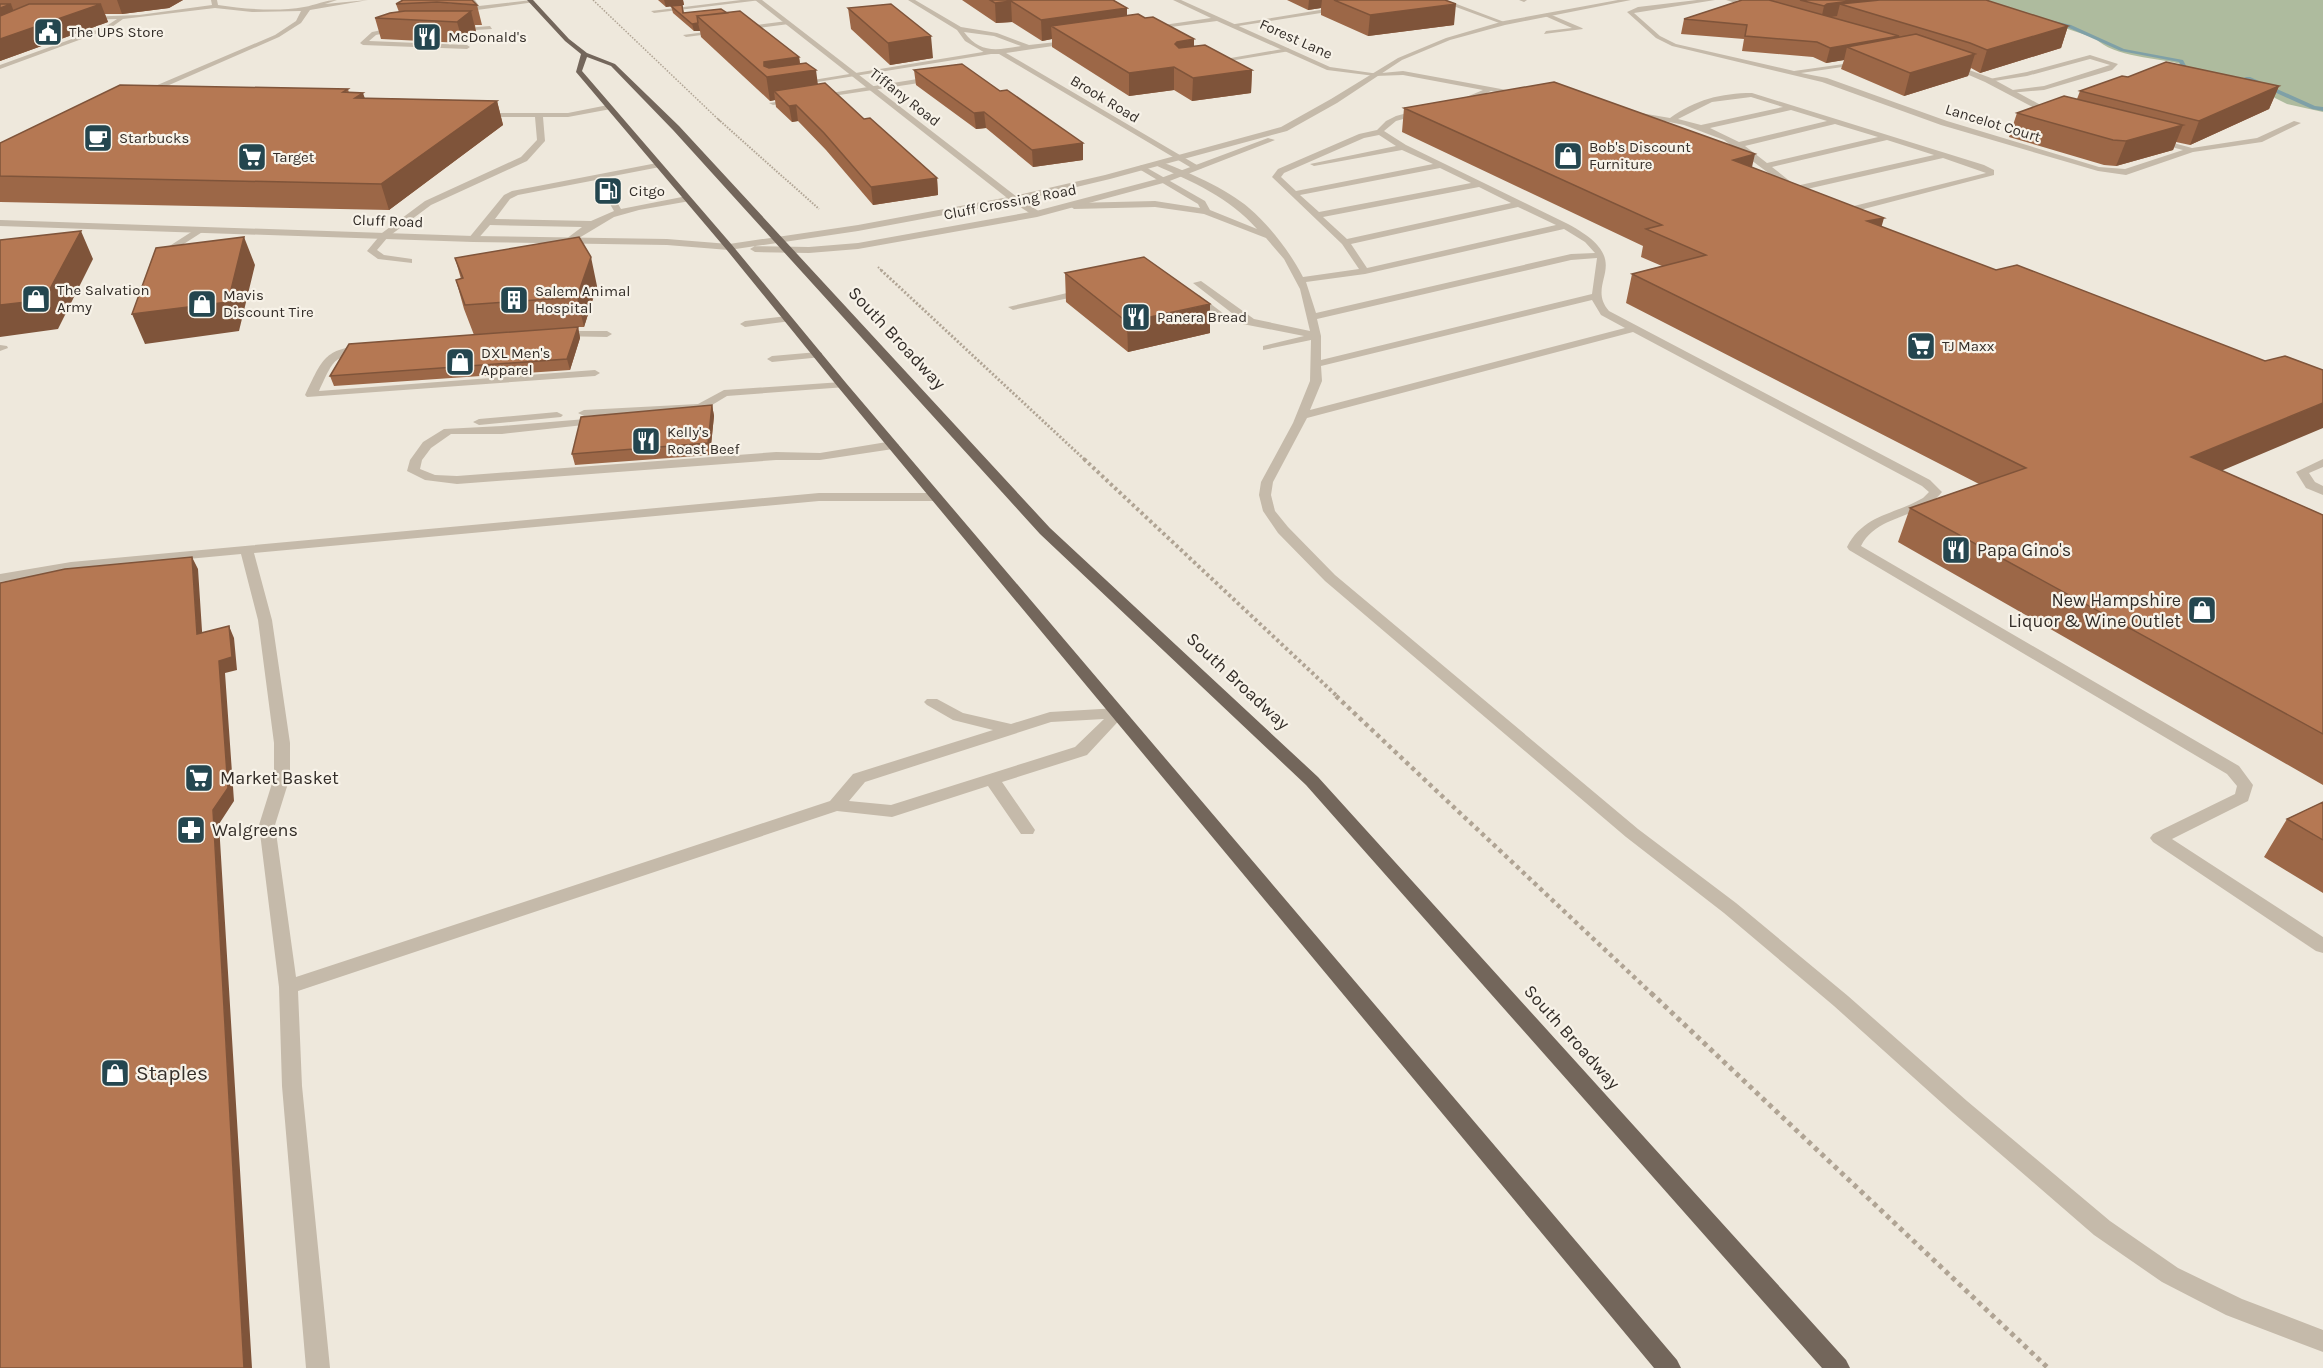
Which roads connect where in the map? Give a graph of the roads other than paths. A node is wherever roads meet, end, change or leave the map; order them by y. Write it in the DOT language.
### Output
graph roads {
  1 [pos="334,0"];
  2 [pos="365,0"];
  3 [pos="472,0"];
  4 [pos="758,0"];
  5 [pos="911,0"];
  6 [pos="1176,0"];
  7 [pos="1440,0"];
  8 [pos="1628,0"];
  9 [pos="1712,0"];
  10 [pos="1729,0"];
  11 [pos="531,1"];
  12 [pos="214,3"];
  13 [pos="310,7"];
  14 [pos="1338,9"];
  15 [pos="1763,10"];
  16 [pos="654,12"];
  17 [pos="1547,15"];
  18 [pos="76,18"];
  19 [pos="122,18"];
  20 [pos="1218,19"];
  21 [pos="787,23"];
  22 [pos="1504,23"];
  23 [pos="1232,25"];
  24 [pos="490,28"];
  25 [pos="405,29"];
  26 [pos="449,29"];
  27 [pos="959,29"];
  28 [pos="1140,31"];
  29 [pos="1546,33"];
  30 [pos="686,35"];
  31 [pos="1085,39"];
  32 [pos="467,47"];
  33 [pos="1028,47"];
  34 [pos="1288,50"];
  35 [pos="999,51"];
  36 [pos="989,53"];
  37 [pos="585,54"];
  38 [pos="1871,60"];
  39 [pos="1940,61"];
  40 [pos="1202,63"];
  41 [pos="0,67"];
  42 [pos="1789,72"];
  43 [pos="853,74"];
  44 [pos="1375,74"];
  45 [pos="946,77"];
  46 [pos="1988,80"];
  47 [pos="795,83"];
  48 [pos="871,88"];
  49 [pos="1490,89"];
  50 [pos="2009,91"];
  51 [pos="1536,97"];
  52 [pos="152,101"];
  53 [pos="773,103"];
  54 [pos="1448,106"];
  55 [pos="608,107"];
  56 [pos="1792,107"];
  57 [pos="1430,110"];
  58 [pos="1615,110"];
  59 [pos="476,115"];
  60 [pos="539,116"];
  61 [pos="2063,117"];
  62 [pos="1672,120"];
  63 [pos="1837,121"];
  64 [pos="2297,123"];
  65 [pos="1700,128"];
  66 [pos="1284,129"];
  67 [pos="1380,132"];
  68 [pos="1889,137"];
  69 [pos="2149,139"];
  70 [pos="1738,145"];
  71 [pos="1403,147"];
  72 [pos="2192,150"];
  73 [pos="1944,155"];
  74 [pos="1177,158"];
  75 [pos="1158,163"];
  76 [pos="657,165"];
  77 [pos="1442,165"];
  78 [pos="1764,166"];
  79 [pos="1142,167"];
  80 [pos="1198,168"];
  81 [pos="1288,169"];
  82 [pos="1183,174"];
  83 [pos="598,176"];
  84 [pos="1164,180"];
  85 [pos="1481,184"];
  86 [pos="1794,189"];
  87 [pos="1292,194"];
  88 [pos="1807,197"];
  89 [pos="687,199"];
  90 [pos="1014,199"];
  91 [pos="1520,204"];
  92 [pos="1074,206"];
  93 [pos="618,211"];
  94 [pos="1206,212"];
  95 [pos="1037,214"];
  96 [pos="1319,215"];
  97 [pos="1858,221"];
  98 [pos="488,222"];
  99 [pos="0,223"];
  100 [pos="590,224"];
  101 [pos="1564,226"];
  102 [pos="202,229"];
  103 [pos="385,236"];
  104 [pos="1268,237"];
  105 [pos="473,239"];
  106 [pos="775,239"];
  107 [pos="569,241"];
  108 [pos="1345,242"];
  109 [pos="729,247"];
  110 [pos="787,251"];
  111 [pos="1601,255"];
  112 [pos="158,256"];
  113 [pos="409,261"];
  114 [pos="1365,271"];
  115 [pos="1300,280"];
  116 [pos="1198,283"];
  117 [pos="1098,289"];
  118 [pos="1184,290"];
  119 [pos="1595,296"];
  120 [pos="1012,307"];
  121 [pos="1312,317"];
  122 [pos="787,319"];
  123 [pos="1251,322"];
  124 [pos="745,324"];
  125 [pos="1635,328"];
  126 [pos="607,334"];
  127 [pos="551,335"];
  128 [pos="1316,336"];
  129 [pos="376,347"];
  130 [pos="1267,348"];
  131 [pos="818,355"];
  132 [pos="772,359"];
  133 [pos="1317,364"];
  134 [pos="595,374"];
  135 [pos="842,385"];
  136 [pos="1302,416"];
  137 [pos="893,445"];
  138 [pos="2323,463"];
  139 [pos="2323,491"];
  140 [pos="936,497"];
  141 [pos="247,551"];
  142 [pos="0,578"];
  143 [pos="932,702"];
  144 [pos="1118,713"];
  145 [pos="1011,729"];
  146 [pos="992,779"];
  147 [pos="836,805"];
  148 [pos="1027,830"];
  149 [pos="2323,946"];
  150 [pos="288,987"];
  151 [pos="2323,1341"];
  152 [pos="318,1368"];
  153 [pos="1669,1368"];
  154 [pos="1838,1368"];
  1 -- 13 [label="street"];
  2 -- 13 [label="street"];
  3 -- 11 [label="street"];
  4 -- 16 [label="street"];
  4 -- 21 [label="street, Tiffany Road"];
  5 -- 27 [label="street"];
  6 -- 20 [label="street, Forest Lane"];
  7 -- 22 [label="street"];
  8 -- 17 [label="street, Cluff Crossing Road"];
  9 -- 42 [label="street, Lancelot Court"];
  10 -- 15 [label="street"];
  11 -- 37 [label="main road, South Broadway"];
  12 -- 13 [label="street"];
  12 -- 19 [label="street"];
  13 -- 52 [label="street"];
  14 -- 23 [label="street"];
  17 -- 22 [label="street, Cluff Crossing Road"];
  17 -- 29 [label="street"];
  18 -- 19 [label="street"];
  19 -- 41 [label="street"];
  20 -- 23 [label="street, Forest Lane"];
  20 -- 28 [label="street"];
  21 -- 30 [label="street"];
  21 -- 43 [label="street, Tiffany Road"];
  22 -- 44 [label="street, Cluff Crossing Road"];
  23 -- 34 [label="street, Forest Lane"];
  24 -- 26 [label="street"];
  25 -- 32 [label="street"];
  27 -- 33 [label="street"];
  27 -- 36 [label="street"];
  31 -- 33 [label="street"];
  33 -- 35 [label="street"];
  34 -- 40 [label="street"];
  34 -- 44 [label="street, Forest Lane"];
  35 -- 36 [label="street"];
  35 -- 74 [label="street, Brook Road"];
  36 -- 43 [label="street"];
  37 -- 55 [label="main road"];
  37 -- 106 [label="main road, South Broadway"];
  38 -- 42 [label="street, Lancelot Court"];
  39 -- 46 [label="street, Lancelot Court"];
  42 -- 72 [label="street, Lancelot Court"];
  43 -- 47 [label="street"];
  43 -- 48 [label="street, Tiffany Road"];
  44 -- 49 [label="street, Forest Lane"];
  44 -- 66 [label="street, Cluff Crossing Road"];
  45 -- 48 [label="street"];
  46 -- 50 [label="street, Lancelot Court"];
  46 -- 50 [label="street"];
  48 -- 53 [label="street"];
  48 -- 90 [label="street, Tiffany Road"];
  49 -- 51 [label="street, Forest Lane"];
  49 -- 54 [label="street"];
  50 -- 61 [label="street, Lancelot Court"];
  55 -- 60 [label="street"];
  55 -- 76 [label="main road"];
  56 -- 62 [label="street"];
  56 -- 63 [label="street"];
  56 -- 65 [label="street"];
  57 -- 67 [label="street"];
  58 -- 62 [label="street"];
  59 -- 60 [label="street"];
  60 -- 103 [label="street"];
  62 -- 65 [label="street"];
  63 -- 68 [label="street"];
  63 -- 70 [label="street"];
  64 -- 72 [label="street, Lancelot Court"];
  65 -- 70 [label="street"];
  66 -- 74 [label="street, Cluff Crossing Road"];
  66 -- 80 [label="street, Cluff Crossing Road"];
  67 -- 71 [label="street"];
  67 -- 81 [label="street"];
  68 -- 73 [label="street"];
  68 -- 78 [label="street"];
  69 -- 72 [label="street, Lancelot Court"];
  70 -- 78 [label="street"];
  71 -- 77 [label="street"];
  71 -- 81 [label="street"];
  73 -- 86 [label="street"];
  73 -- 97 [label="street"];
  74 -- 75 [label="street, Cluff Crossing Road"];
  74 -- 80 [label="street, Brook Road"];
  75 -- 79 [label="street, Cluff Crossing Road"];
  75 -- 82 [label="street"];
  76 -- 83 [label="street"];
  76 -- 89 [label="main road"];
  77 -- 85 [label="street"];
  77 -- 87 [label="street"];
  78 -- 86 [label="street"];
  79 -- 84 [label="street"];
  79 -- 90 [label="street, Cluff Crossing Road"];
  80 -- 82 [label="street, Cluff Crossing Road"];
  81 -- 87 [label="street"];
  82 -- 84 [label="street, Cluff Crossing Road"];
  82 -- 104 [label="street"];
  83 -- 93 [label="street"];
  83 -- 98 [label="street"];
  84 -- 92 [label="street, Cluff Crossing Road"];
  84 -- 94 [label="street"];
  85 -- 91 [label="street"];
  85 -- 96 [label="street"];
  86 -- 88 [label="street"];
  87 -- 96 [label="street"];
  89 -- 93 [label="street"];
  89 -- 109 [label="main road"];
  90 -- 95 [label="street, Tiffany Road"];
  90 -- 106 [label="street, Cluff Crossing Road"];
  91 -- 101 [label="street"];
  91 -- 108 [label="street"];
  92 -- 94 [label="street"];
  92 -- 95 [label="street, Cluff Crossing Road"];
  93 -- 100 [label="street"];
  94 -- 104 [label="street"];
  95 -- 110 [label="street, Cluff Crossing Road"];
  96 -- 108 [label="street"];
  98 -- 100 [label="street"];
  98 -- 105 [label="street"];
  99 -- 102 [label="street, Cluff Road"];
  100 -- 107 [label="street"];
  101 -- 111 [label="street"];
  101 -- 114 [label="street"];
  102 -- 103 [label="street, Cluff Road"];
  102 -- 112 [label="street"];
  103 -- 105 [label="street, Cluff Road"];
  103 -- 113 [label="street"];
  104 -- 115 [label="street"];
  105 -- 107 [label="street, Cluff Road"];
  106 -- 109 [label="street, Cluff Road"];
  106 -- 110 [label="main road, South Broadway"];
  107 -- 109 [label="street, Cluff Road"];
  108 -- 114 [label="street"];
  109 -- 110 [label="street, Cluff Crossing Road"];
  109 -- 122 [label="main road"];
  110 -- 154 [label="main road, South Broadway"];
  111 -- 119 [label="street"];
  111 -- 121 [label="street"];
  114 -- 115 [label="street"];
  115 -- 121 [label="street"];
  116 -- 123 [label="street"];
  117 -- 120 [label="street"];
  118 -- 123 [label="street"];
  119 -- 125 [label="street"];
  119 -- 133 [label="street"];
  121 -- 128 [label="street"];
  122 -- 124 [label="street"];
  122 -- 131 [label="main road"];
  123 -- 128 [label="street"];
  125 -- 136 [label="street"];
  125 -- 149 [label="street"];
  126 -- 127 [label="street"];
  128 -- 130 [label="street"];
  128 -- 133 [label="street"];
  129 -- 134 [label="street"];
  131 -- 132 [label="street"];
  131 -- 135 [label="main road"];
  133 -- 136 [label="street"];
  135 -- 137 [label="main road"];
  135 -- 137 [label="street"];
  136 -- 151 [label="street"];
  137 -- 140 [label="main road"];
  138 -- 139 [label="street"];
  140 -- 141 [label="street"];
  140 -- 144 [label="main road"];
  141 -- 142 [label="street"];
  141 -- 150 [label="street"];
  143 -- 145 [label="street"];
  144 -- 145 [label="street"];
  144 -- 146 [label="street"];
  144 -- 153 [label="main road"];
  145 -- 147 [label="street"];
  146 -- 147 [label="street"];
  146 -- 148 [label="street"];
  147 -- 150 [label="street"];
  150 -- 152 [label="street"];
}
